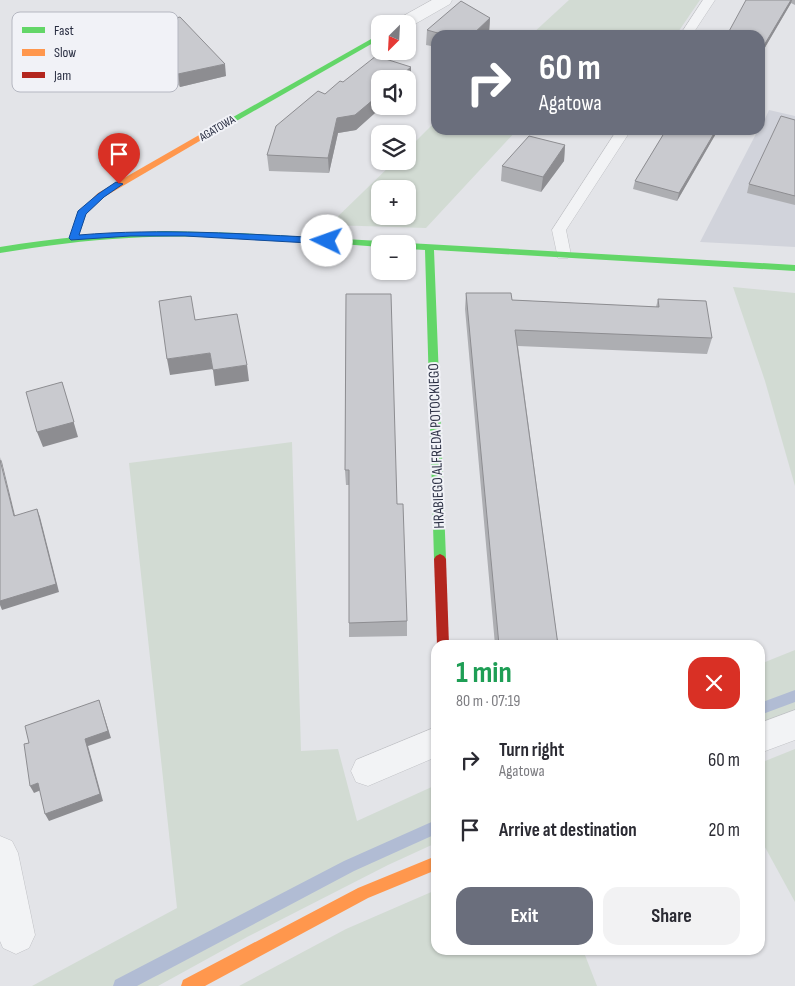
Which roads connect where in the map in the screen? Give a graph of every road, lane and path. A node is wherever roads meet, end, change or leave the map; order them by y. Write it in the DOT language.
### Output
graph roads {
  1 [pos="444,0"];
  2 [pos="709,0"];
  3 [pos="416,16"];
  4 [pos="689,30"];
  5 [pos="371,41"];
  6 [pos="621,135"];
  7 [pos="74,238"];
  8 [pos="371,243"];
  9 [pos="416,246"];
  10 [pos="430,247"];
  11 [pos="0,250"];
  12 [pos="563,255"];
  13 [pos="795,268"];
  14 [pos="443,640"];
  15 [pos="795,725"];
  16 [pos="765,736"];
  17 [pos="431,744"];
  18 [pos="368,771"];
  19 [pos="0,853"];
  20 [pos="431,865"];
  21 [pos="16,935"];
  22 [pos="189,986"];
  1 -- 3 [label="street"];
  2 -- 4 [label="lane"];
  5 -- 7 [label="street, AGATOWA"];
  6 -- 12 [label="lane"];
  7 -- 8 [label="street"];
  7 -- 11 [label="street"];
  9 -- 10 [label="street"];
  10 -- 12 [label="street"];
  10 -- 14 [label="street, HRABIEGO ALFREDA POTOCKIEGO"];
  12 -- 13 [label="street"];
  15 -- 16 [label="street"];
  17 -- 18 [label="street"];
  19 -- 21 [label="street"];
  20 -- 22 [label="street"];
}
